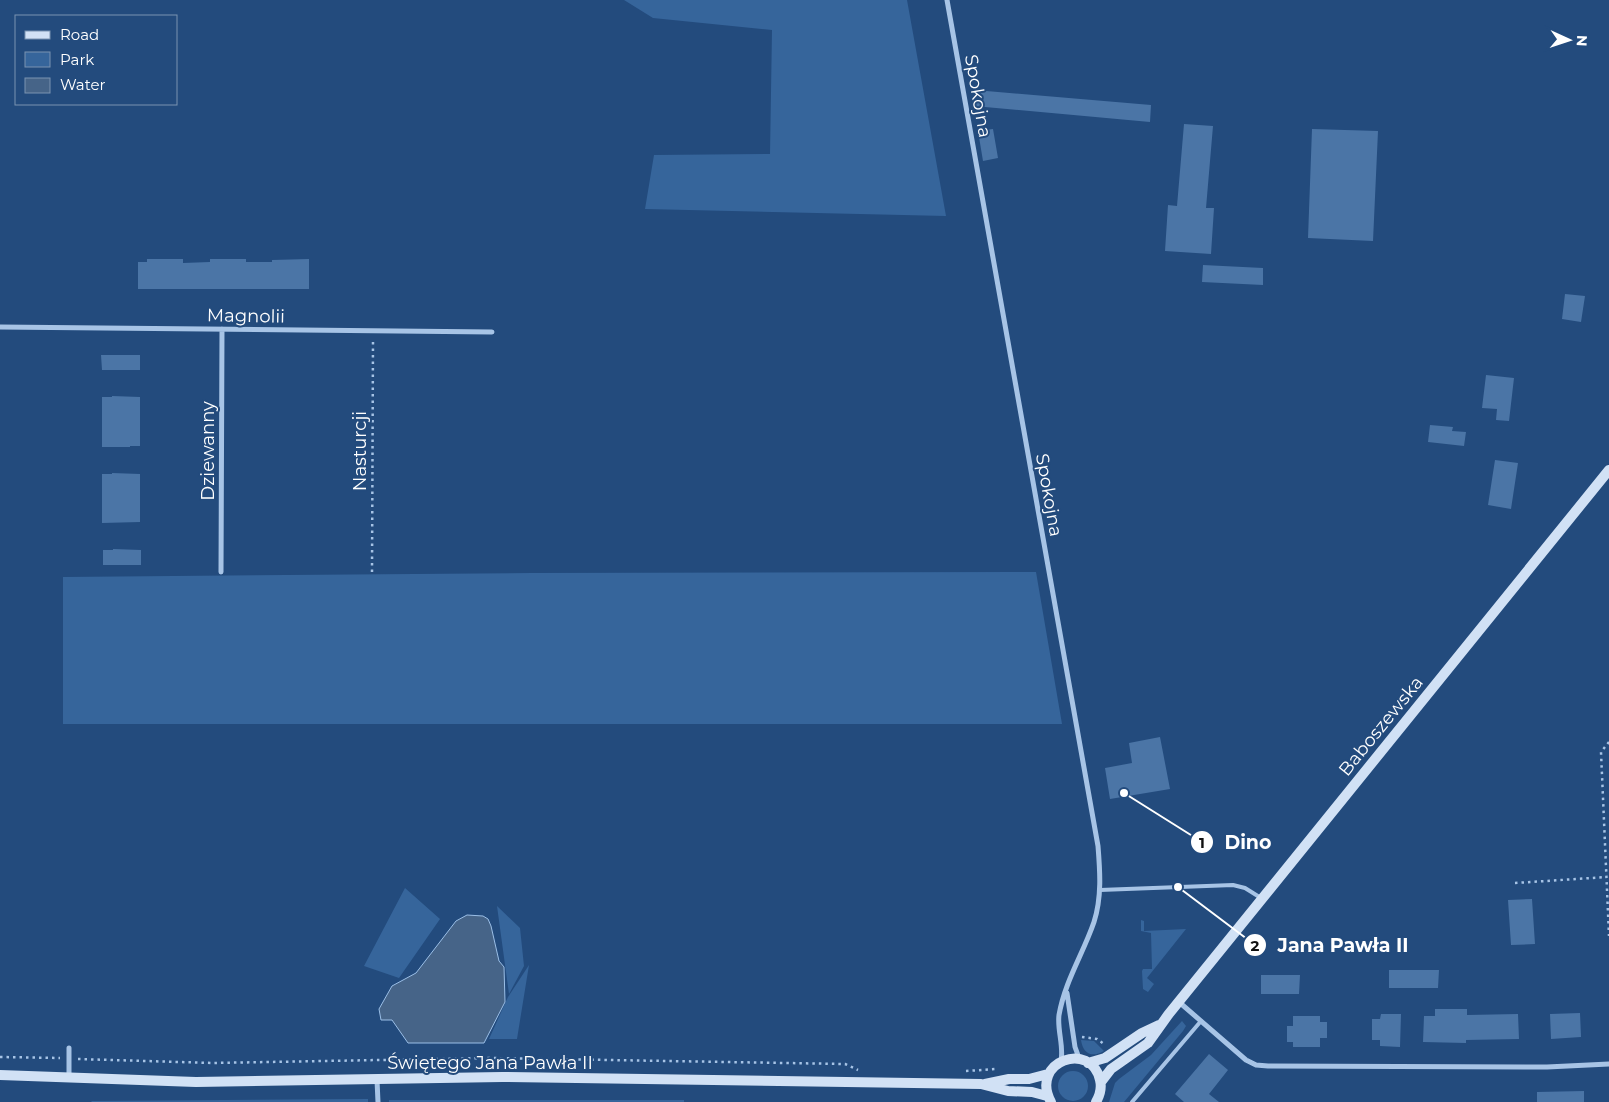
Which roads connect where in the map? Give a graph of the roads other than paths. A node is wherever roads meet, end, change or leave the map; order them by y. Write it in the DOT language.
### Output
graph roads {
  1 [pos="947,0"];
  2 [pos="0,327"];
  3 [pos="222,329"];
  4 [pos="492,332"];
  5 [pos="1609,470"];
  6 [pos="222,572"];
  7 [pos="1100,890"];
  8 [pos="1262,899"];
  9 [pos="1066,990"];
  10 [pos="1179,1002"];
  11 [pos="1201,1021"];
  12 [pos="1160,1025"];
  13 [pos="69,1048"];
  14 [pos="1061,1061"];
  15 [pos="1084,1061"];
  16 [pos="1609,1064"];
  17 [pos="1048,1074"];
  18 [pos="0,1075"];
  19 [pos="69,1078"];
  20 [pos="376,1080"];
  21 [pos="1101,1082"];
  22 [pos="981,1084"];
  23 [pos="1049,1099"];
  24 [pos="378,1102"];
  25 [pos="1096,1102"];
  26 [pos="1132,1102"];
  1 -- 7 [label="street, Spokojna"];
  2 -- 3 [label="street, Magnolii"];
  3 -- 4 [label="street, Magnolii"];
  3 -- 6 [label="street, Dziewanny"];
  5 -- 8 [label="street, Baboszewska"];
  7 -- 8 [label="lane"];
  7 -- 9 [label="street, Spokojna"];
  8 -- 10 [label="street, Baboszewska"];
  9 -- 14 [label="street, Spokojna"];
  9 -- 15 [label="street, Spokojna"];
  10 -- 11 [label="street"];
  10 -- 12 [label="street, Baboszewska"];
  11 -- 16 [label="street"];
  11 -- 26 [label="lane"];
  12 -- 15 [label="street, Baboszewska"];
  12 -- 21 [label="street, Baboszewska"];
  13 -- 19 [label="street"];
  14 -- 15 [label="street, Baboszewska"];
  14 -- 17 [label="street"];
  15 -- 21 [label="street"];
  17 -- 22 [label="street, Świętego Jana Pawła II"];
  17 -- 23 [label="street"];
  18 -- 19 [label="street, Świętego Jana Pawła II"];
  19 -- 20 [label="street, Świętego Jana Pawła II"];
  20 -- 22 [label="street, Świętego Jana Pawła II"];
  20 -- 24 [label="street"];
  21 -- 25 [label="street"];
  22 -- 23 [label="street, Świętego Jana Pawła II"];
}
